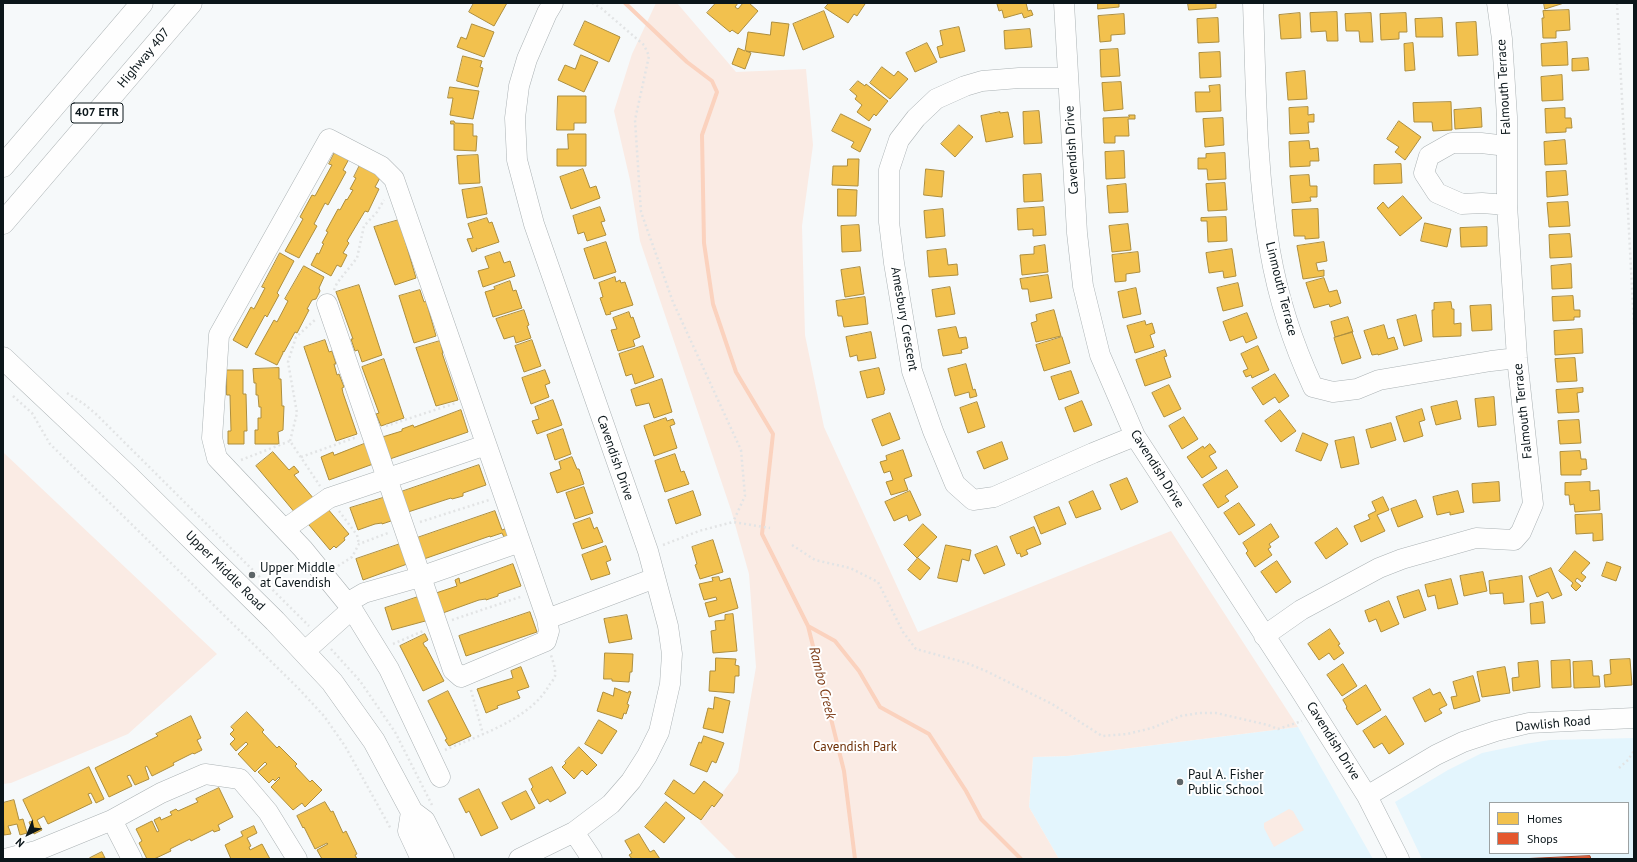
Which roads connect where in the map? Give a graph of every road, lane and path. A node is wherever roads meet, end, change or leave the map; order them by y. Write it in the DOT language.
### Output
graph roads {
  1 [pos="142,3"];
  2 [pos="191,3"];
  3 [pos="553,3"];
  4 [pos="592,3"];
  5 [pos="1064,3"];
  6 [pos="1253,3"];
  7 [pos="1497,3"];
  8 [pos="1617,3"];
  9 [pos="1068,78"];
  10 [pos="1507,146"];
  11 [pos="3,166"];
  12 [pos="1507,205"];
  13 [pos="3,223"];
  14 [pos="327,304"];
  15 [pos="1634,326"];
  16 [pos="3,358"];
  17 [pos="1517,358"];
  18 [pos="13,396"];
  19 [pos="1135,436"];
  20 [pos="486,445"];
  21 [pos="226,466"];
  22 [pos="386,479"];
  23 [pos="329,498"];
  24 [pos="734,522"];
  25 [pos="770,528"];
  26 [pos="285,529"];
  27 [pos="520,542"];
  28 [pos="359,544"];
  29 [pos="792,545"];
  30 [pos="648,551"];
  31 [pos="420,577"];
  32 [pos="655,578"];
  33 [pos="537,592"];
  34 [pos="349,606"];
  35 [pos="547,619"];
  36 [pos="437,625"];
  37 [pos="1264,636"];
  38 [pos="546,642"];
  39 [pos="378,651"];
  40 [pos="304,652"];
  41 [pos="467,674"];
  42 [pos="1634,718"];
  43 [pos="1318,719"];
  44 [pos="483,734"];
  45 [pos="1634,751"];
  46 [pos="430,756"];
  47 [pos="1619,768"];
  48 [pos="440,777"];
  49 [pos="1368,796"];
  50 [pos="412,812"];
  51 [pos="112,820"];
  52 [pos="574,832"];
  53 [pos="393,834"];
  54 [pos="5,859"];
  55 [pos="132,859"];
  56 [pos="297,859"];
  57 [pos="422,859"];
  58 [pos="443,859"];
  59 [pos="519,859"];
  60 [pos="592,859"];
  61 [pos="1399,859"];
  1 -- 11 [label="main road, 407 ETR"];
  2 -- 13 [label="main road, Highway 407 / 407 ETR"];
  3 -- 30 [label="street, Cavendish Drive"];
  4 -- 24 [label="path"];
  5 -- 9 [label="street, Cavendish Drive"];
  6 -- 17 [label="street, Linmouth Terrace"];
  7 -- 10 [label="street, Falmouth Terrace"];
  8 -- 15 [label="path"];
  9 -- 19 [label="street, Cavendish Drive"];
  9 -- 19 [label="street, Amesbury Crescent"];
  10 -- 12 [label="street, Falmouth Terrace"];
  10 -- 12 [label="street"];
  12 -- 17 [label="street, Falmouth Terrace"];
  14 -- 22 [label="street"];
  16 -- 40 [label="main road, Upper Middle Road"];
  17 -- 37 [label="street, Falmouth Terrace"];
  18 -- 53 [label="path"];
  19 -- 37 [label="street, Cavendish Drive"];
  20 -- 21 [label="street"];
  20 -- 22 [label="street"];
  20 -- 27 [label="street"];
  21 -- 23 [label="path"];
  21 -- 26 [label="street"];
  22 -- 23 [label="street"];
  22 -- 31 [label="street"];
  23 -- 26 [label="street"];
  23 -- 28 [label="path"];
  24 -- 25 [label="path"];
  24 -- 30 [label="path"];
  26 -- 34 [label="street"];
  27 -- 31 [label="street"];
  27 -- 33 [label="street"];
  29 -- 43 [label="path"];
  30 -- 32 [label="street, Cavendish Drive"];
  31 -- 34 [label="street"];
  31 -- 36 [label="street"];
  32 -- 35 [label="street"];
  32 -- 52 [label="street, Cavendish Drive"];
  33 -- 35 [label="street"];
  33 -- 36 [label="path"];
  34 -- 39 [label="street"];
  34 -- 40 [label="street"];
  35 -- 38 [label="street"];
  36 -- 39 [label="path"];
  36 -- 41 [label="street"];
  37 -- 43 [label="street, Cavendish Drive"];
  38 -- 41 [label="street"];
  38 -- 44 [label="path"];
  39 -- 46 [label="street"];
  40 -- 50 [label="main road, Upper Middle Road"];
  41 -- 44 [label="path"];
  42 -- 49 [label="street, Dawlish Road"];
  43 -- 49 [label="street, Cavendish Drive"];
  44 -- 46 [label="path"];
  45 -- 47 [label="path"];
  46 -- 48 [label="street"];
  49 -- 61 [label="street, Cavendish Drive"];
  50 -- 57 [label="main road"];
  50 -- 58 [label="main road, Upper Middle Road"];
  51 -- 54 [label="street"];
  51 -- 55 [label="street"];
  51 -- 56 [label="street"];
  52 -- 59 [label="street, Cavendish Drive"];
  52 -- 60 [label="street"];
}
